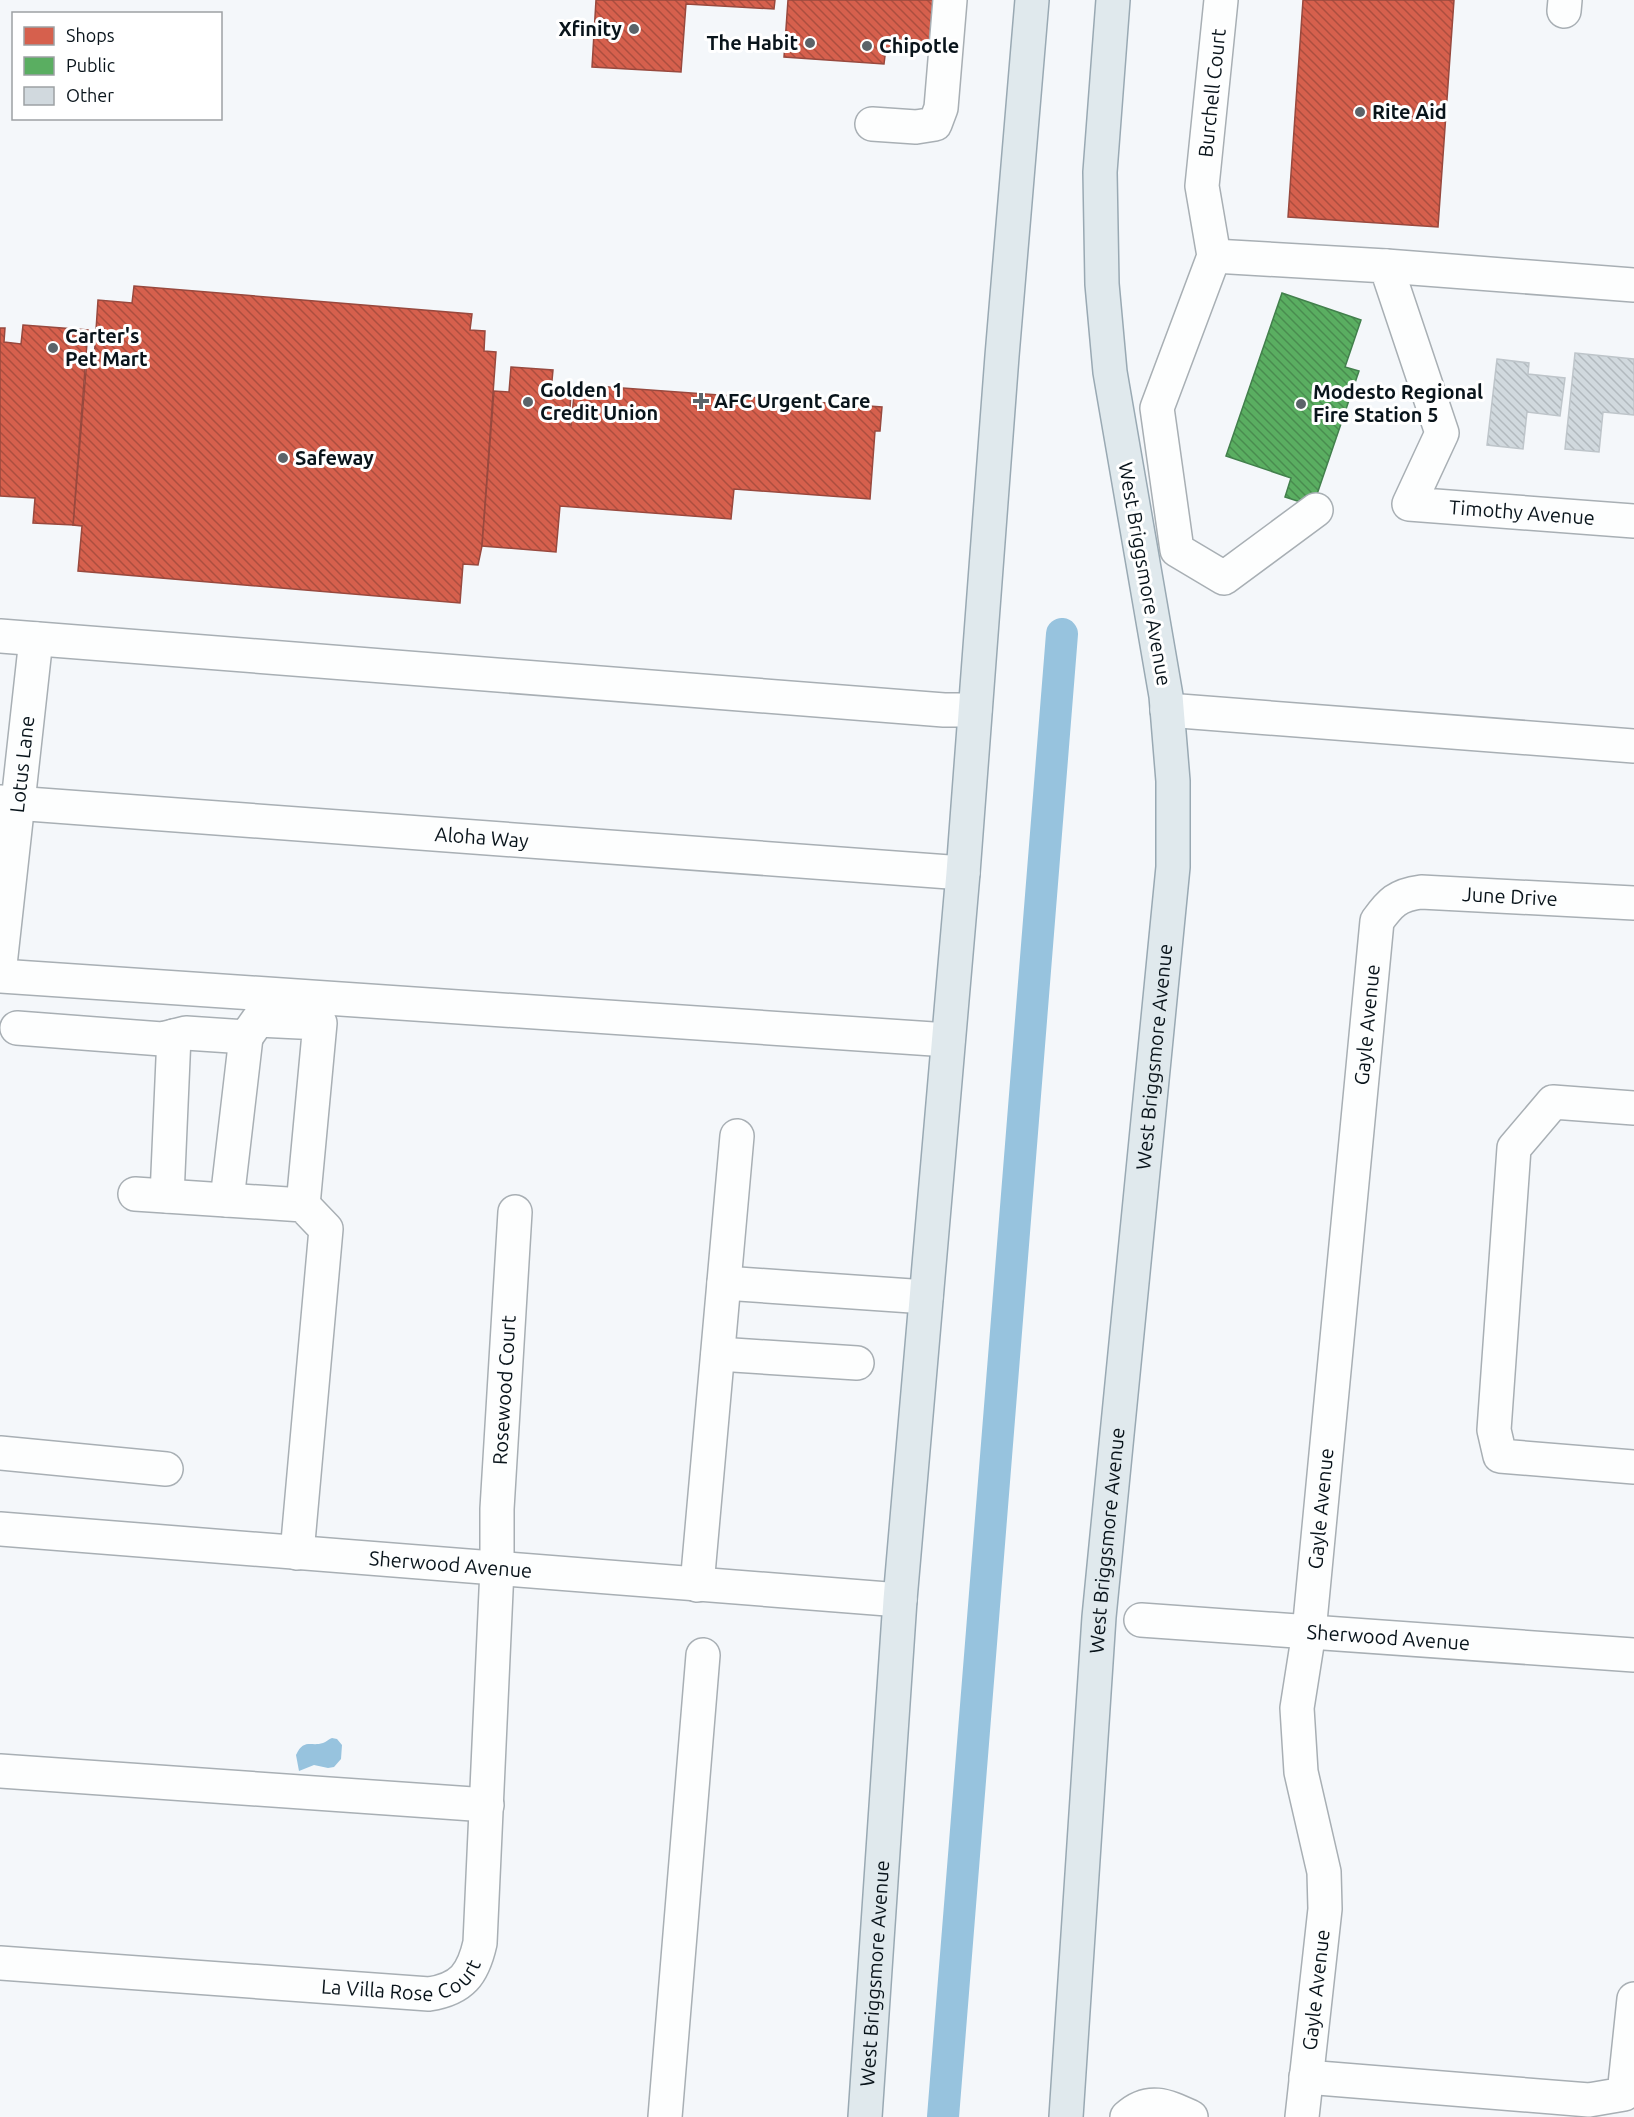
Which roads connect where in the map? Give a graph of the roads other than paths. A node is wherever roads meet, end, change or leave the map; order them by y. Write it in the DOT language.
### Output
graph roads {
  1 [pos="950,0"];
  2 [pos="1032,0"];
  3 [pos="1113,0"];
  4 [pos="1221,0"];
  5 [pos="872,124"];
  6 [pos="1214,256"];
  7 [pos="1386,266"];
  8 [pos="1634,285"];
  9 [pos="1316,510"];
  10 [pos="1634,521"];
  11 [pos="0,636"];
  12 [pos="36,639"];
  13 [pos="975,710"];
  14 [pos="1167,710"];
  15 [pos="1634,746"];
  16 [pos="10,803"];
  17 [pos="963,873"];
  18 [pos="1389,903"];
  19 [pos="1634,903"];
  20 [pos="1,967"];
  21 [pos="17,1028"];
  22 [pos="174,1036"];
  23 [pos="246,1037"];
  24 [pos="948,1040"];
  25 [pos="1634,1108"];
  26 [pos="737,1136"];
  27 [pos="135,1194"];
  28 [pos="167,1196"];
  29 [pos="227,1200"];
  30 [pos="303,1205"];
  31 [pos="515,1212"];
  32 [pos="724,1283"];
  33 [pos="926,1297"];
  34 [pos="718,1354"];
  35 [pos="857,1363"];
  36 [pos="0,1452"];
  37 [pos="1634,1467"];
  38 [pos="166,1468"];
  39 [pos="0,1529"];
  40 [pos="297,1553"];
  41 [pos="497,1569"];
  42 [pos="697,1585"];
  43 [pos="900,1600"];
  44 [pos="1141,1620"];
  45 [pos="1309,1632"];
  46 [pos="703,1655"];
  47 [pos="1634,1655"];
  48 [pos="0,1771"];
  49 [pos="487,1805"];
  50 [pos="0,1964"];
  51 [pos="1634,1999"];
  52 [pos="1306,2077"];
  53 [pos="665,2117"];
  54 [pos="865,2117"];
  55 [pos="1066,2117"];
  56 [pos="1126,2117"];
  57 [pos="1191,2117"];
  58 [pos="1302,2117"];
  1 -- 5 [label="street"];
  2 -- 13 [label="main road, West Briggsmore Avenue"];
  3 -- 14 [label="main road, West Briggsmore Avenue"];
  4 -- 6 [label="street, Burchell Court"];
  6 -- 7 [label="street"];
  6 -- 9 [label="street"];
  7 -- 8 [label="street"];
  7 -- 10 [label="street, Timothy Avenue"];
  11 -- 12 [label="street"];
  12 -- 13 [label="street"];
  12 -- 16 [label="street, Lotus Lane"];
  13 -- 17 [label="main road, West Briggsmore Avenue"];
  14 -- 15 [label="street"];
  14 -- 55 [label="main road, West Briggsmore Avenue"];
  16 -- 17 [label="street, Aloha Way"];
  16 -- 20 [label="street, Lotus Lane"];
  17 -- 24 [label="main road, West Briggsmore Avenue"];
  18 -- 19 [label="street, June Drive"];
  18 -- 45 [label="street, Gayle Avenue"];
  20 -- 24 [label="street"];
  21 -- 22 [label="street"];
  22 -- 23 [label="street"];
  22 -- 28 [label="street"];
  23 -- 29 [label="street"];
  23 -- 30 [label="street"];
  24 -- 33 [label="main road, West Briggsmore Avenue"];
  25 -- 37 [label="street"];
  26 -- 32 [label="street"];
  27 -- 28 [label="street"];
  28 -- 29 [label="street"];
  29 -- 30 [label="street"];
  30 -- 40 [label="street"];
  31 -- 41 [label="street, Rosewood Court"];
  32 -- 33 [label="street"];
  32 -- 34 [label="street"];
  33 -- 43 [label="main road, West Briggsmore Avenue"];
  34 -- 35 [label="street"];
  34 -- 42 [label="street"];
  36 -- 38 [label="street"];
  39 -- 40 [label="street, Sherwood Avenue"];
  40 -- 41 [label="street, Sherwood Avenue"];
  41 -- 42 [label="street, Sherwood Avenue"];
  41 -- 49 [label="street, La Villa Rose Court"];
  42 -- 43 [label="street, Sherwood Avenue"];
  43 -- 54 [label="main road, West Briggsmore Avenue"];
  44 -- 45 [label="street, Sherwood Avenue"];
  45 -- 47 [label="street, Sherwood Avenue"];
  45 -- 52 [label="street, Gayle Avenue"];
  46 -- 53 [label="street"];
  48 -- 49 [label="street"];
  49 -- 50 [label="street, La Villa Rose Court"];
  51 -- 52 [label="street"];
  52 -- 58 [label="street, Gayle Avenue"];
  56 -- 57 [label="street"];
}
